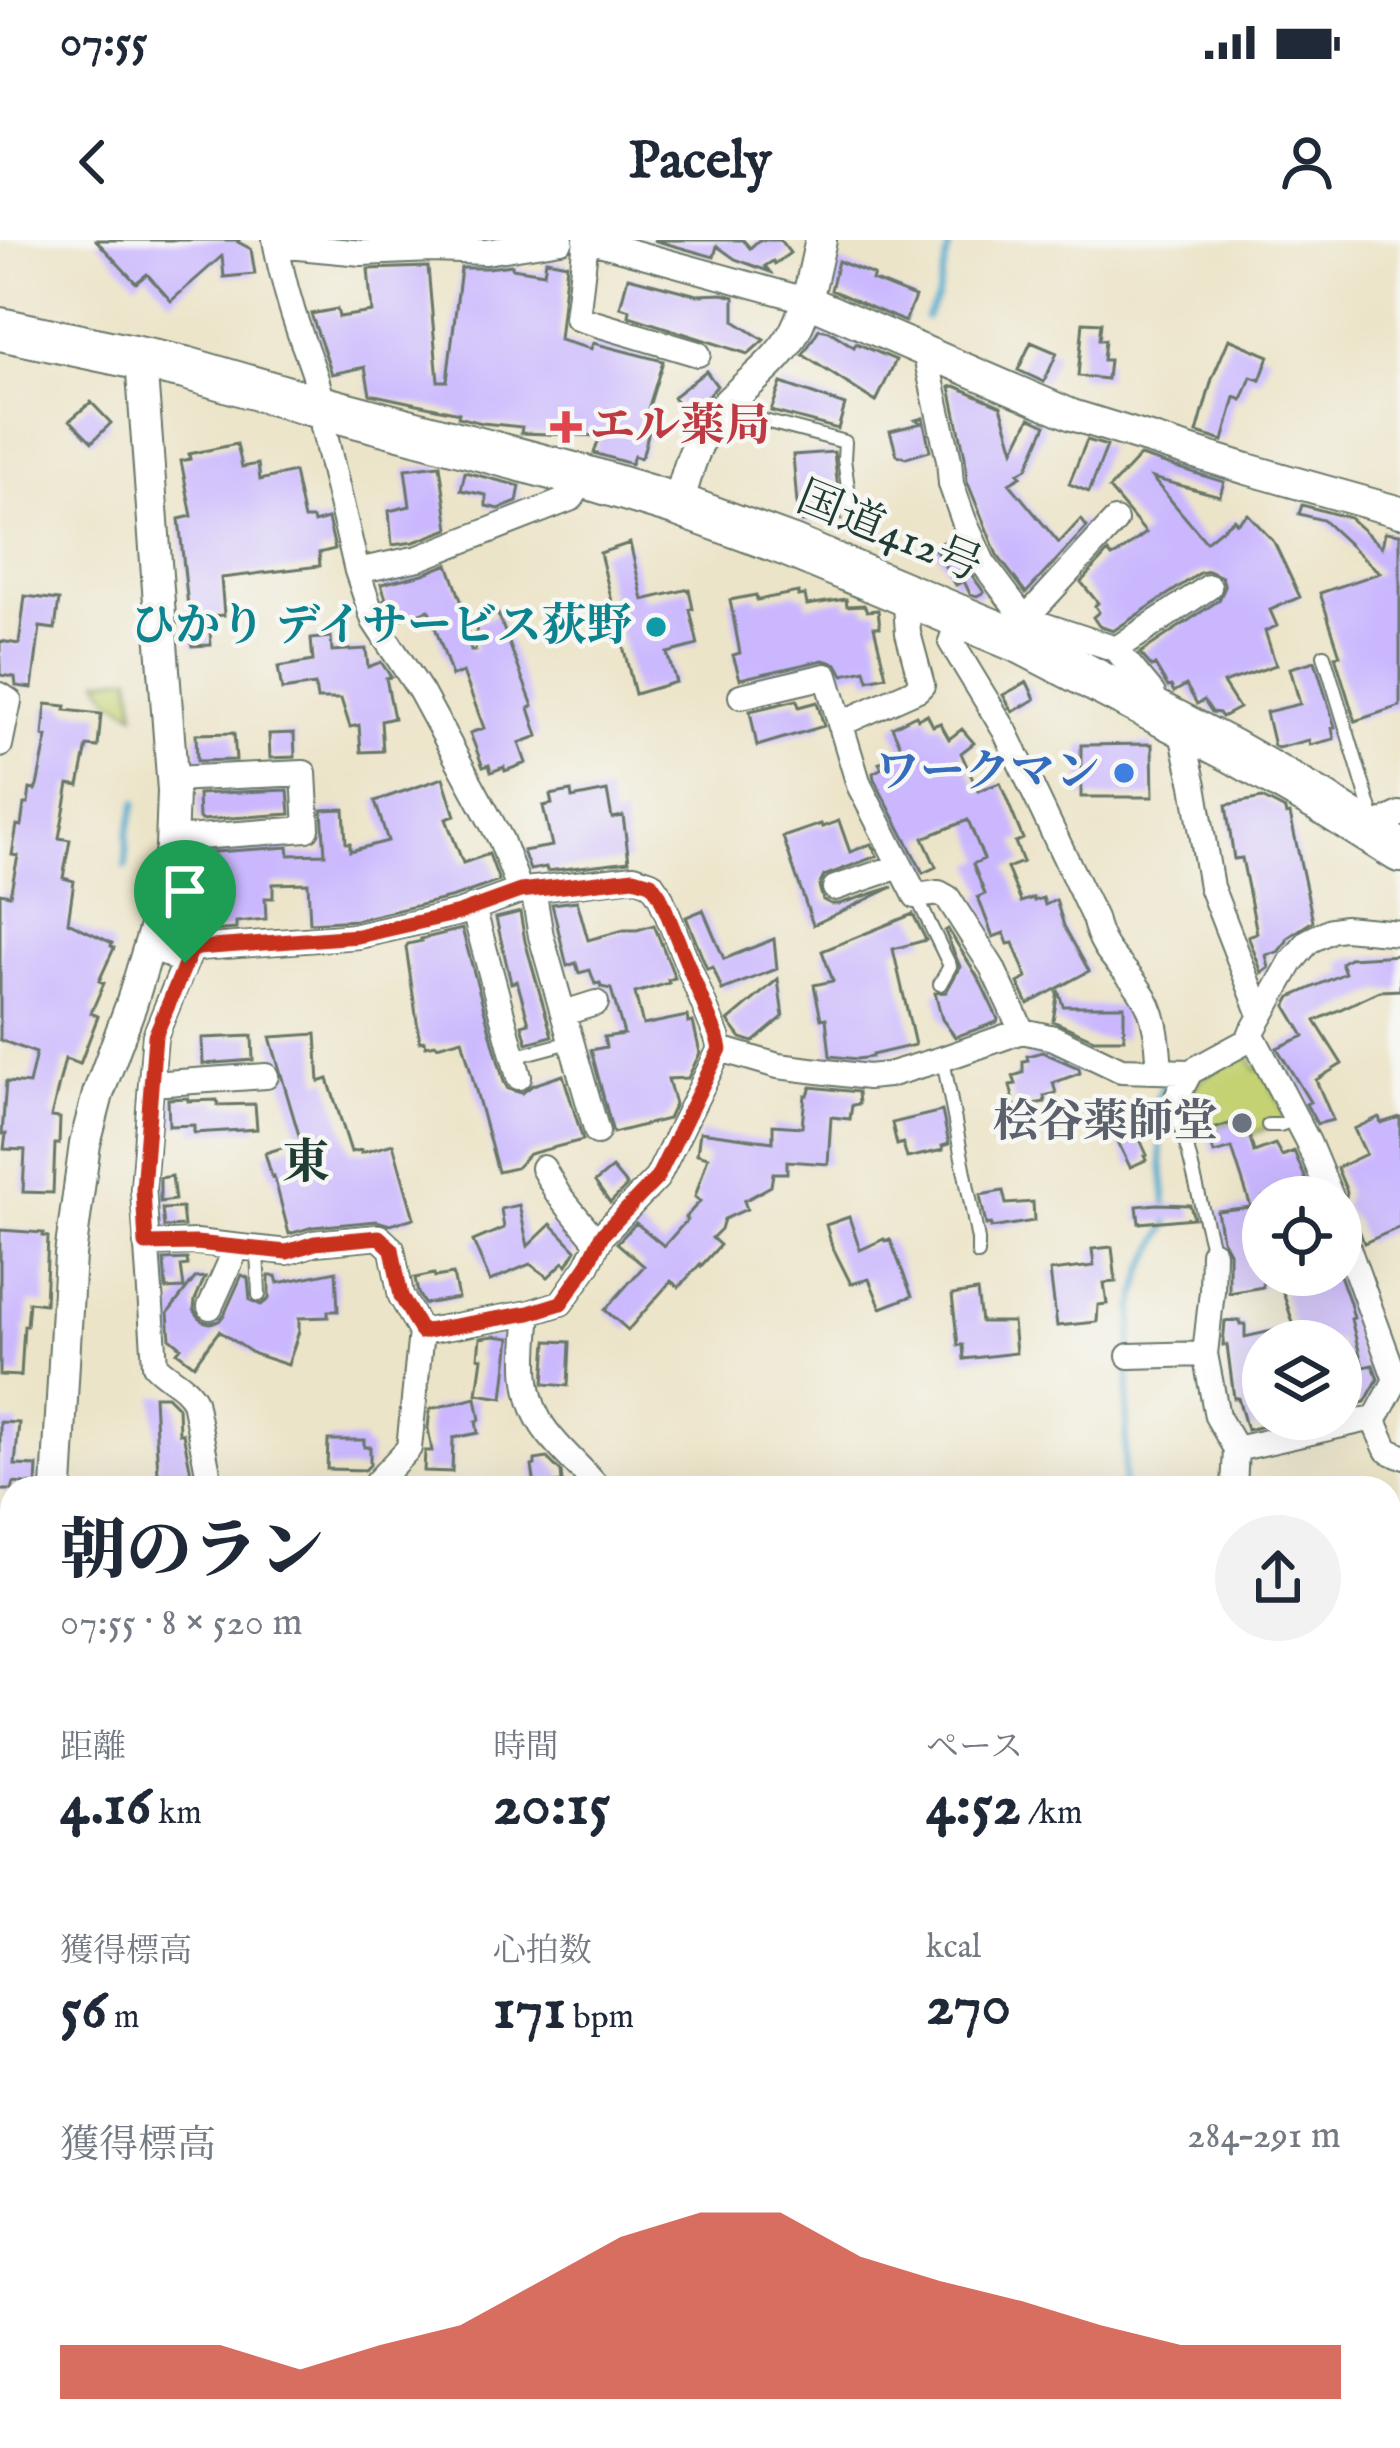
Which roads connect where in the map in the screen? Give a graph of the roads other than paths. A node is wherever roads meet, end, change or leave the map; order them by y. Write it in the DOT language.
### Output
graph roads {
  1 [pos="561,240"];
  2 [pos="587,240"];
  3 [pos="820,240"];
  4 [pos="271,244"];
  5 [pos="806,300"];
  6 [pos="0,329"];
  7 [pos="927,350"];
  8 [pos="698,354"];
  9 [pos="0,357"];
  10 [pos="142,374"];
  11 [pos="729,390"];
  12 [pos="313,405"];
  13 [pos="585,477"];
  14 [pos="678,506"];
  15 [pos="851,508"];
  16 [pos="1400,512"];
  17 [pos="1114,521"];
  18 [pos="357,571"];
  19 [pos="1209,587"];
  20 [pos="904,592"];
  21 [pos="959,615"];
  22 [pos="1024,631"];
  23 [pos="1116,649"];
  24 [pos="1324,655"];
  25 [pos="0,695"];
  26 [pos="740,696"];
  27 [pos="1165,717"];
  28 [pos="840,724"];
  29 [pos="0,745"];
  30 [pos="172,779"];
  31 [pos="1385,830"];
  32 [pos="171,839"];
  33 [pos="900,866"];
  34 [pos="835,888"];
  35 [pos="527,890"];
  36 [pos="916,896"];
  37 [pos="473,908"];
  38 [pos="1400,933"];
  39 [pos="151,946"];
  40 [pos="185,963"];
  41 [pos="940,984"];
  42 [pos="596,1003"];
  43 [pos="564,1012"];
  44 [pos="1256,1024"];
  45 [pos="1022,1031"];
  46 [pos="572,1041"];
  47 [pos="720,1049"];
  48 [pos="942,1059"];
  49 [pos="516,1067"];
  50 [pos="1160,1071"];
  51 [pos="266,1076"];
  52 [pos="1184,1083"];
  53 [pos="151,1084"];
  54 [pos="1296,1119"];
  55 [pos="1268,1125"];
  56 [pos="597,1132"];
  57 [pos="543,1168"];
  58 [pos="1321,1176"];
  59 [pos="598,1243"];
  60 [pos="146,1244"];
  61 [pos="247,1248"];
  62 [pos="1213,1253"];
  63 [pos="978,1254"];
  64 [pos="1362,1284"];
  65 [pos="259,1294"];
  66 [pos="210,1307"];
  67 [pos="529,1313"];
  68 [pos="421,1332"];
  69 [pos="1204,1354"];
  70 [pos="1129,1356"];
  71 [pos="1398,1379"];
  72 [pos="1374,1420"];
  73 [pos="1236,1449"];
  74 [pos="1400,1456"];
  75 [pos="58,1476"];
  76 [pos="209,1476"];
  77 [pos="383,1476"];
  78 [pos="587,1476"];
  79 [pos="1235,1476"];
  1 -- 4 [label="street"];
  2 -- 5 [label="street"];
  2 -- 8 [label="street"];
  3 -- 5 [label="street"];
  4 -- 12 [label="street"];
  5 -- 7 [label="street"];
  5 -- 11 [label="street"];
  6 -- 10 [label="highway, 国道412号"];
  7 -- 16 [label="street"];
  7 -- 22 [label="street"];
  9 -- 10 [label="highway, 国道412号"];
  10 -- 12 [label="highway, 国道412号"];
  10 -- 30 [label="street"];
  11 -- 14 [label="street"];
  11 -- 15 [label="lane"];
  12 -- 13 [label="highway, 国道412号"];
  12 -- 18 [label="street"];
  13 -- 14 [label="highway, 国道412号"];
  13 -- 18 [label="street"];
  14 -- 20 [label="highway, 国道412号"];
  17 -- 22 [label="street"];
  18 -- 35 [label="street"];
  19 -- 23 [label="street"];
  20 -- 21 [label="highway, 国道412号"];
  20 -- 28 [label="street"];
  21 -- 22 [label="highway, 国道412号"];
  21 -- 50 [label="street"];
  22 -- 23 [label="street"];
  22 -- 27 [label="highway, 国道412号"];
  23 -- 27 [label="street"];
  24 -- 31 [label="lane"];
  25 -- 29 [label="street"];
  26 -- 28 [label="street"];
  27 -- 31 [label="highway, 国道412号"];
  27 -- 44 [label="street"];
  28 -- 33 [label="street"];
  30 -- 32 [label="street"];
  30 -- 32 [label="street"];
  32 -- 39 [label="street"];
  33 -- 34 [label="street"];
  33 -- 36 [label="street"];
  35 -- 37 [label="street"];
  35 -- 43 [label="street"];
  35 -- 47 [label="street"];
  36 -- 41 [label="lane"];
  36 -- 45 [label="street"];
  37 -- 40 [label="street"];
  37 -- 49 [label="street"];
  38 -- 44 [label="street"];
  39 -- 40 [label="street"];
  39 -- 75 [label="street"];
  40 -- 53 [label="street"];
  42 -- 43 [label="street"];
  43 -- 46 [label="street"];
  44 -- 52 [label="street"];
  44 -- 54 [label="street"];
  45 -- 48 [label="street"];
  45 -- 50 [label="street"];
  46 -- 49 [label="lane"];
  46 -- 56 [label="street"];
  47 -- 48 [label="street"];
  47 -- 59 [label="street"];
  48 -- 63 [label="lane"];
  50 -- 52 [label="street"];
  51 -- 53 [label="street"];
  52 -- 62 [label="lane"];
  53 -- 60 [label="street"];
  54 -- 55 [label="lane"];
  54 -- 58 [label="street"];
  57 -- 59 [label="street"];
  59 -- 67 [label="street"];
  60 -- 61 [label="street"];
  60 -- 76 [label="street"];
  61 -- 65 [label="lane"];
  61 -- 66 [label="street"];
  61 -- 68 [label="street"];
  62 -- 69 [label="street"];
  64 -- 71 [label="street"];
  67 -- 68 [label="street"];
  67 -- 78 [label="street"];
  68 -- 77 [label="street"];
  69 -- 70 [label="street"];
  69 -- 73 [label="street"];
  71 -- 72 [label="street"];
  72 -- 73 [label="street"];
  72 -- 74 [label="street"];
  73 -- 79 [label="street"];
}
